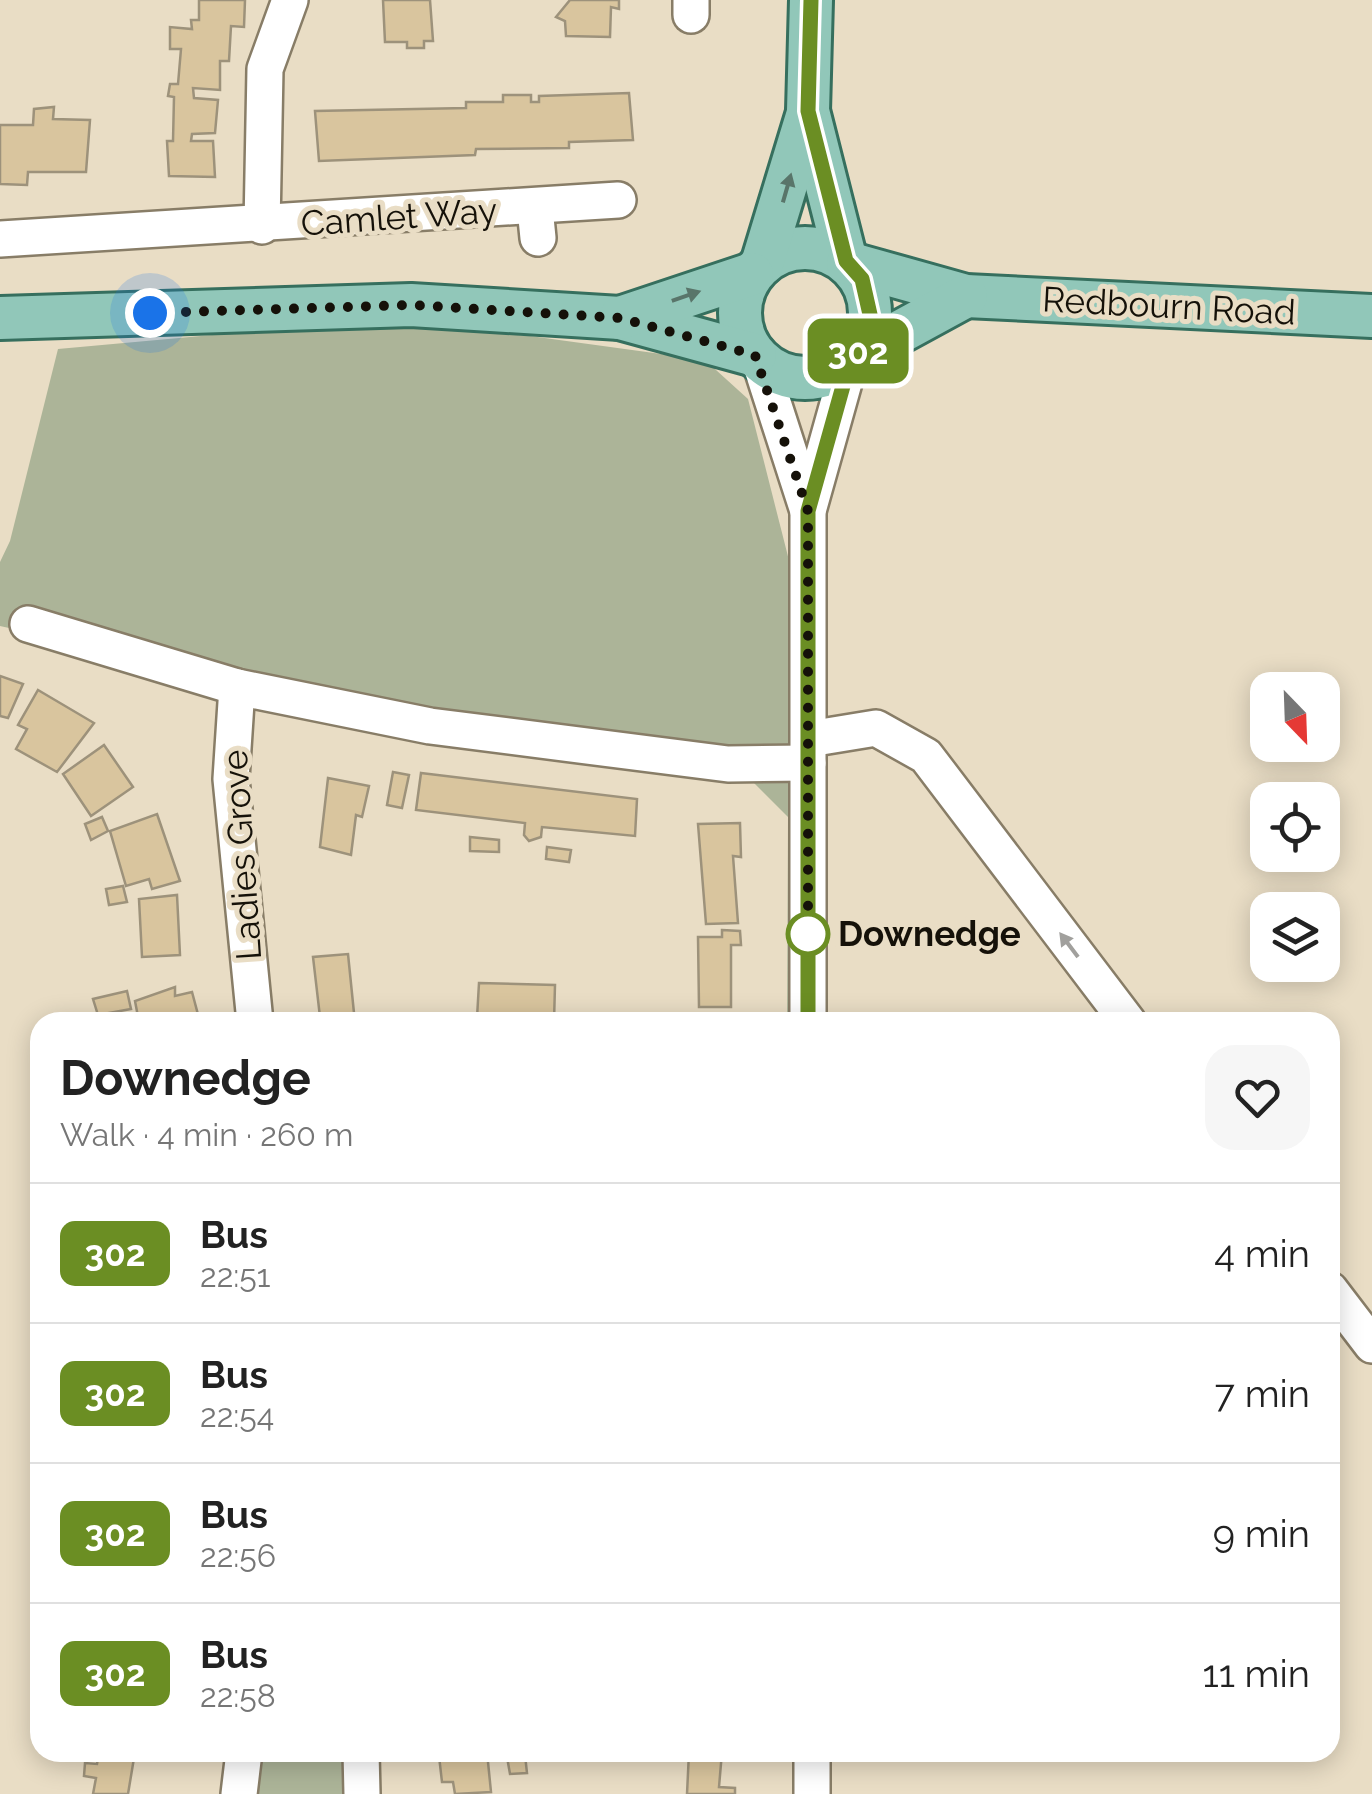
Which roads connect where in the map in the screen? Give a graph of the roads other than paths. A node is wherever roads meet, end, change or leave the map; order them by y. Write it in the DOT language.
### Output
graph roads {
  1 [pos="290,0"];
  2 [pos="810,0"];
  3 [pos="808,111"];
  4 [pos="618,200"];
  5 [pos="262,226"];
  6 [pos="0,239"];
  7 [pos="847,262"];
  8 [pos="757,269"];
  9 [pos="966,296"];
  10 [pos="1372,316"];
  11 [pos="0,318"];
  12 [pos="620,318"];
  13 [pos="757,357"];
  14 [pos="852,359"];
  15 [pos="808,511"];
  16 [pos="65,625"];
  17 [pos="236,687"];
  18 [pos="809,751"];
  19 [pos="255,1012"];
  20 [pos="808,1012"];
  21 [pos="1120,1012"];
  22 [pos="1340,1303"];
  23 [pos="1372,1345"];
  24 [pos="243,1762"];
  25 [pos="361,1762"];
  26 [pos="812,1762"];
  27 [pos="239,1794"];
  28 [pos="362,1794"];
  29 [pos="812,1794"];
  1 -- 5 [label="street, Camlet Way"];
  2 -- 3 [label="main road"];
  3 -- 7 [label="main road"];
  8 -- 3 [label="main road, one-way"];
  4 -- 5 [label="street, Camlet Way"];
  5 -- 6 [label="street, Camlet Way"];
  7 -- 8 [label="main road"];
  7 -- 9 [label="main road, Redbourn Road"];
  7 -- 14 [label="main road"];
  12 -- 8 [label="main road, one-way"];
  8 -- 13 [label="main road"];
  9 -- 10 [label="main road, Redbourn Road"];
  9 -- 14 [label="main road"];
  11 -- 12 [label="main road"];
  12 -- 13 [label="main road"];
  13 -- 14 [label="main road"];
  13 -- 15 [label="street"];
  14 -- 15 [label="street"];
  15 -- 18 [label="street"];
  16 -- 17 [label="street"];
  17 -- 18 [label="street"];
  17 -- 19 [label="street, Ladies Grove"];
  18 -- 20 [label="street"];
  21 -- 18 [label="street, one-way"];
  22 -- 23 [label="street"];
  24 -- 27 [label="street"];
  25 -- 28 [label="street"];
  26 -- 29 [label="street"];
}
